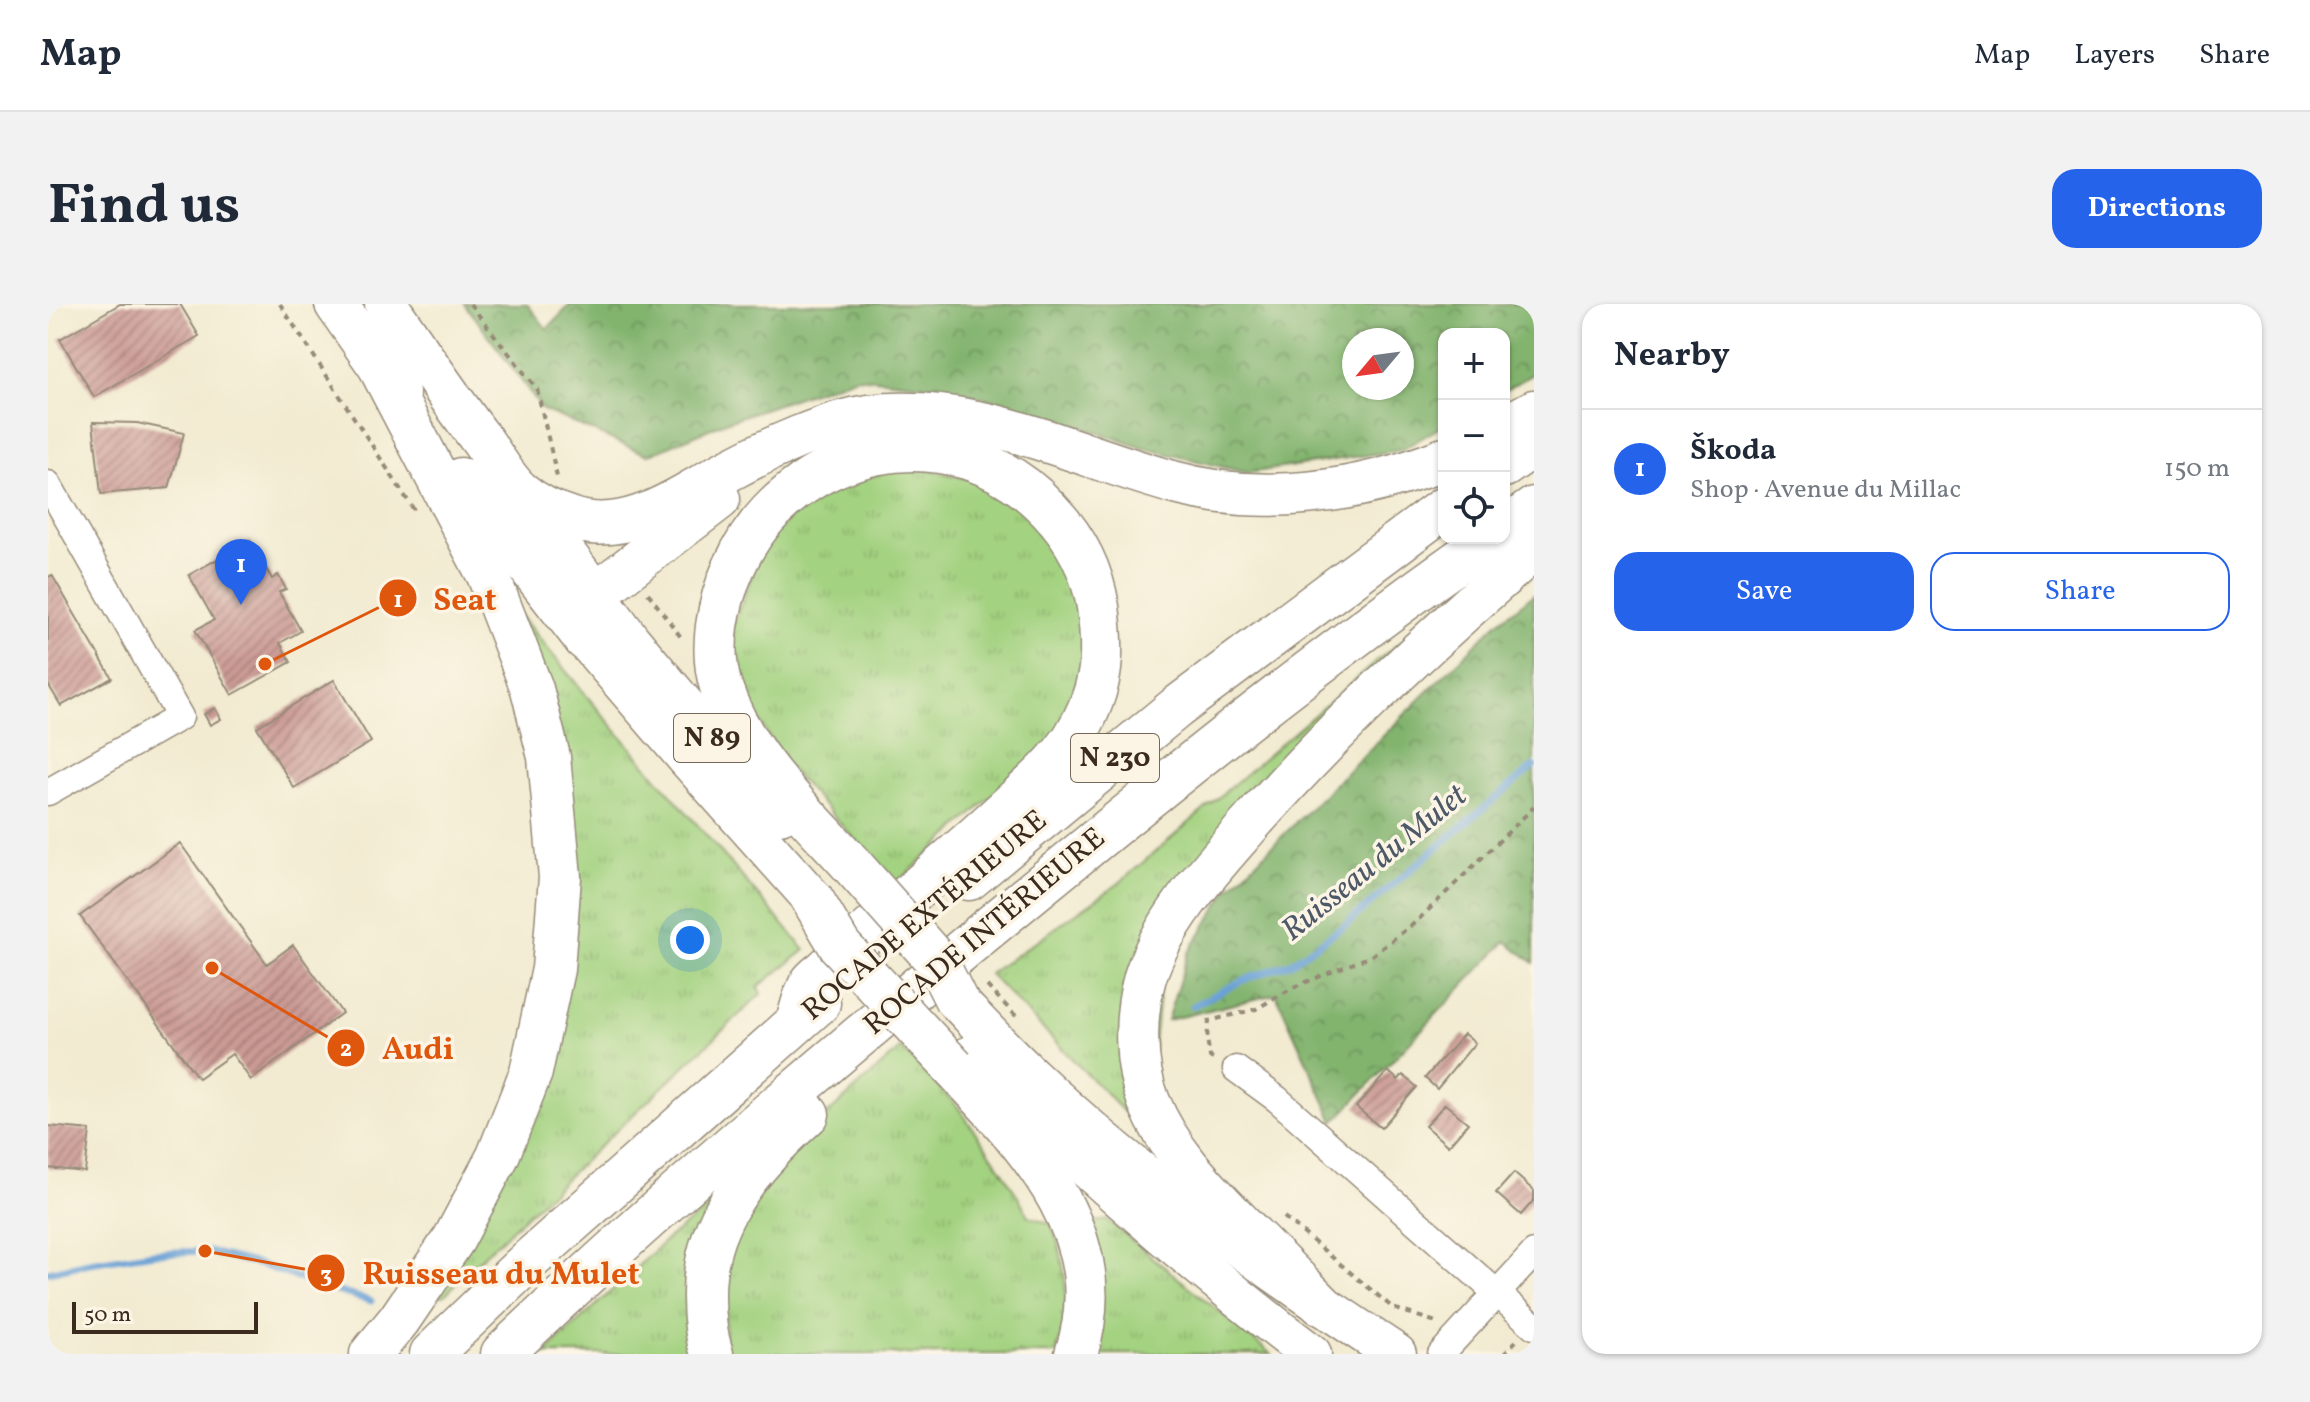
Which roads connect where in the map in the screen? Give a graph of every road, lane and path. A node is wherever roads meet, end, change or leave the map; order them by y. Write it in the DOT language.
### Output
graph roads {
  1 [pos="336,304"];
  2 [pos="386,304"];
  3 [pos="382,372"];
  4 [pos="1534,411"];
  5 [pos="1510,424"];
  6 [pos="799,438"];
  7 [pos="1534,445"];
  8 [pos="1438,461"];
  9 [pos="1510,462"];
  10 [pos="48,484"];
  11 [pos="518,490"];
  12 [pos="1534,508"];
  13 [pos="1438,512"];
  14 [pos="1510,525"];
  15 [pos="1482,544"];
  16 [pos="1534,549"];
  17 [pos="595,594"];
  18 [pos="585,639"];
  19 [pos="48,792"];
  20 [pos="1534,807"];
  21 [pos="833,879"];
  22 [pos="1016,906"];
  23 [pos="956,1000"];
  24 [pos="797,1022"];
  25 [pos="971,1054"];
  26 [pos="1236,1069"];
  27 [pos="1276,1210"];
  28 [pos="1534,1253"];
  29 [pos="1498,1293"];
  30 [pos="1328,1309"];
  31 [pos="1534,1326"];
  32 [pos="1450,1345"];
  33 [pos="371,1354"];
  34 [pos="431,1354"];
  35 [pos="502,1354"];
  36 [pos="712,1354"];
  37 [pos="1076,1354"];
  38 [pos="1311,1354"];
  39 [pos="1342,1354"];
  40 [pos="1396,1354"];
  1 -- 3 [label="highway, N 89"];
  2 -- 11 [label="highway, N 89"];
  3 -- 18 [label="highway, N 89"];
  3 -- 33 [label="highway"];
  4 -- 5 [label="highway"];
  6 -- 8 [label="highway"];
  6 -- 11 [label="highway"];
  6 -- 17 [label="highway"];
  7 -- 9 [label="highway"];
  10 -- 19 [label="street"];
  11 -- 17 [label="main road, N 89"];
  12 -- 14 [label="highway"];
  13 -- 24 [label="highway, ROCADE EXTÉRIEURE / N 230"];
  15 -- 22 [label="highway, ROCADE INTÉRIEURE / N 230"];
  16 -- 30 [label="highway"];
  17 -- 18 [label="highway"];
  17 -- 21 [label="main road, N 89"];
  18 -- 21 [label="main road, N 89"];
  20 -- 26 [label="path"];
  21 -- 23 [label="highway, bridge"];
  21 -- 24 [label="highway"];
  21 -- 25 [label="highway, bridge"];
  22 -- 35 [label="highway, ROCADE INTÉRIEURE / N 230"];
  22 -- 36 [label="highway"];
  23 -- 25 [label="main road"];
  24 -- 34 [label="highway, ROCADE EXTÉRIEURE / N 230"];
  25 -- 30 [label="main road"];
  25 -- 37 [label="highway"];
  25 -- 38 [label="main road"];
  26 -- 29 [label="street"];
  27 -- 32 [label="path"];
  28 -- 29 [label="street"];
  29 -- 31 [label="street"];
  29 -- 32 [label="street"];
  30 -- 39 [label="main road"];
  30 -- 40 [label="main road"];
}
